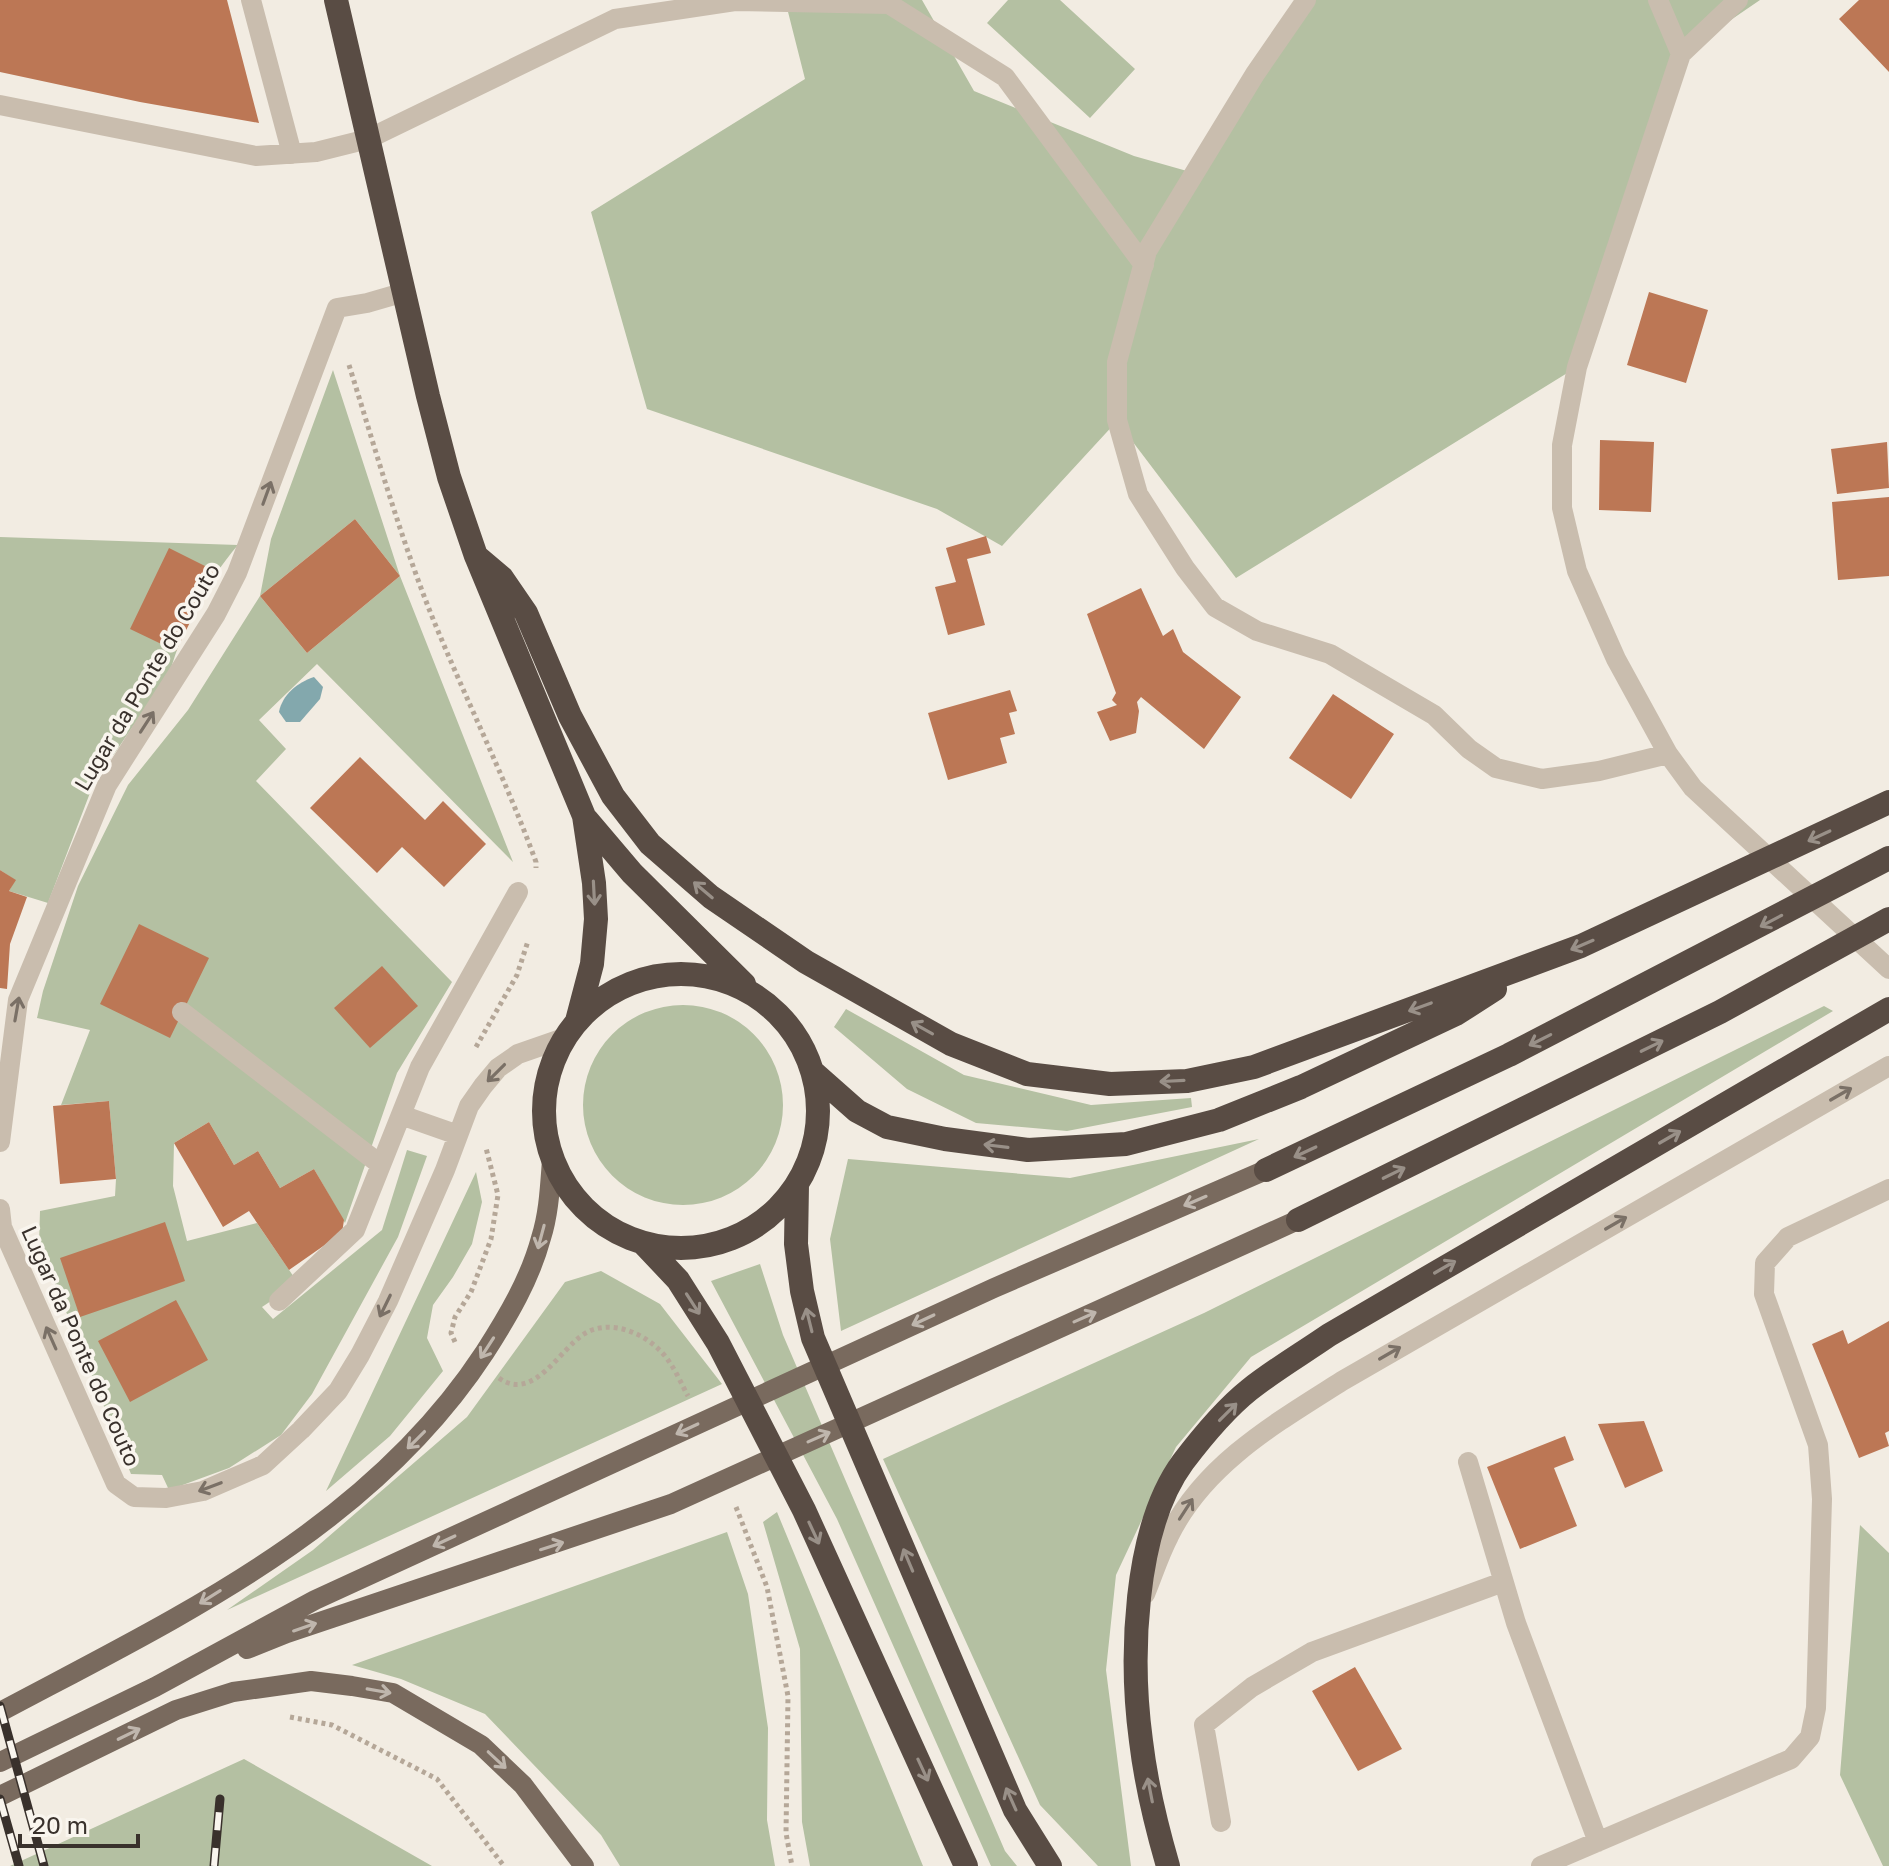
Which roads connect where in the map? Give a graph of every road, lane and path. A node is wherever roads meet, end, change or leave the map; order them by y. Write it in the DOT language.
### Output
graph roads {
  1 [pos="251,0"];
  2 [pos="336,0"];
  3 [pos="1306,0"];
  4 [pos="1658,0"];
  5 [pos="1738,0"];
  6 [pos="1681,54"];
  7 [pos="0,105"];
  8 [pos="368,139"];
  9 [pos="292,154"];
  10 [pos="1144,265"];
  11 [pos="405,292"];
  12 [pos="331,329"];
  13 [pos="476,556"];
  14 [pos="1668,754"];
  15 [pos="1889,802"];
  16 [pos="584,816"];
  17 [pos="1889,858"];
  18 [pos="536,875"];
  19 [pos="518,892"];
  20 [pos="1889,919"];
  21 [pos="529,939"];
  22 [pos="1889,969"];
  23 [pos="1519,970"];
  24 [pos="754,994"];
  25 [pos="1889,1009"];
  26 [pos="182,1012"];
  27 [pos="571,1029"];
  28 [pos="475,1052"];
  29 [pos="1889,1066"];
  30 [pos="814,1073"];
  31 [pos="469,1106"];
  32 [pos="401,1115"];
  33 [pos="458,1135"];
  34 [pos="0,1142"];
  35 [pos="552,1160"];
  36 [pos="381,1165"];
  37 [pos="1266,1170"];
  38 [pos="797,1185"];
  39 [pos="1889,1189"];
  40 [pos="0,1209"];
  41 [pos="1298,1220"];
  42 [pos="644,1244"];
  43 [pos="279,1301"];
  44 [pos="458,1349"];
  45 [pos="493,1374"];
  46 [pos="689,1399"];
  47 [pos="1468,1462"];
  48 [pos="736,1505"];
  49 [pos="1503,1582"];
  50 [pos="1140,1605"];
  51 [pos="155,1687"];
  52 [pos="0,1712"];
  53 [pos="277,1715"];
  54 [pos="0,1762"];
  55 [pos="0,1796"];
  56 [pos="1221,1822"];
  57 [pos="1598,1842"];
  58 [pos="504,1866"];
  59 [pos="584,1866"];
  60 [pos="792,1866"];
  61 [pos="966,1866"];
  62 [pos="1050,1866"];
  63 [pos="1168,1866"];
  64 [pos="1541,1866"];
  1 -- 9 [label="street"];
  2 -- 8 [label="highway"];
  3 -- 10 [label="street"];
  4 -- 6 [label="street"];
  5 -- 6 [label="street"];
  6 -- 14 [label="street"];
  7 -- 9 [label="street"];
  8 -- 9 [label="street"];
  8 -- 10 [label="street"];
  8 -- 11 [label="highway"];
  10 -- 14 [label="street"];
  11 -- 12 [label="street, Lugar da Ponte do Couto"];
  11 -- 13 [label="highway"];
  12 -- 18 [label="path"];
  34 -- 12 [label="street, Lugar da Ponte do Couto, one-way"];
  13 -- 16 [label="highway"];
  23 -- 13 [label="highway, one-way"];
  14 -- 22 [label="street"];
  15 -- 23 [label="highway, one-way"];
  16 -- 24 [label="highway"];
  16 -- 27 [label="highway, one-way"];
  17 -- 37 [label="highway, one-way"];
  19 -- 32 [label="street"];
  41 -- 20 [label="highway, one-way"];
  21 -- 28 [label="path"];
  23 -- 30 [label="highway, one-way"];
  24 -- 27 [label="highway"];
  24 -- 30 [label="highway"];
  50 -- 25 [label="highway, one-way"];
  26 -- 36 [label="street"];
  27 -- 31 [label="street, Lugar da Ponte do Couto, one-way"];
  27 -- 35 [label="highway"];
  50 -- 29 [label="street, one-way"];
  30 -- 38 [label="highway"];
  31 -- 33 [label="street, Lugar da Ponte do Couto"];
  31 -- 44 [label="path"];
  32 -- 33 [label="street"];
  32 -- 36 [label="street"];
  33 -- 40 [label="street, Lugar da Ponte do Couto, one-way"];
  35 -- 42 [label="highway"];
  35 -- 52 [label="main road, one-way"];
  36 -- 43 [label="street"];
  37 -- 51 [label="main road, one-way"];
  38 -- 42 [label="highway"];
  62 -- 38 [label="highway, one-way"];
  39 -- 57 [label="street"];
  51 -- 41 [label="main road, one-way"];
  42 -- 61 [label="highway, one-way"];
  45 -- 46 [label="path"];
  47 -- 49 [label="street"];
  48 -- 60 [label="path"];
  49 -- 56 [label="street"];
  49 -- 57 [label="street"];
  63 -- 50 [label="highway, one-way"];
  51 -- 54 [label="main road"];
  53 -- 58 [label="path"];
  55 -- 59 [label="main road, one-way"];
  57 -- 64 [label="street"];
}
